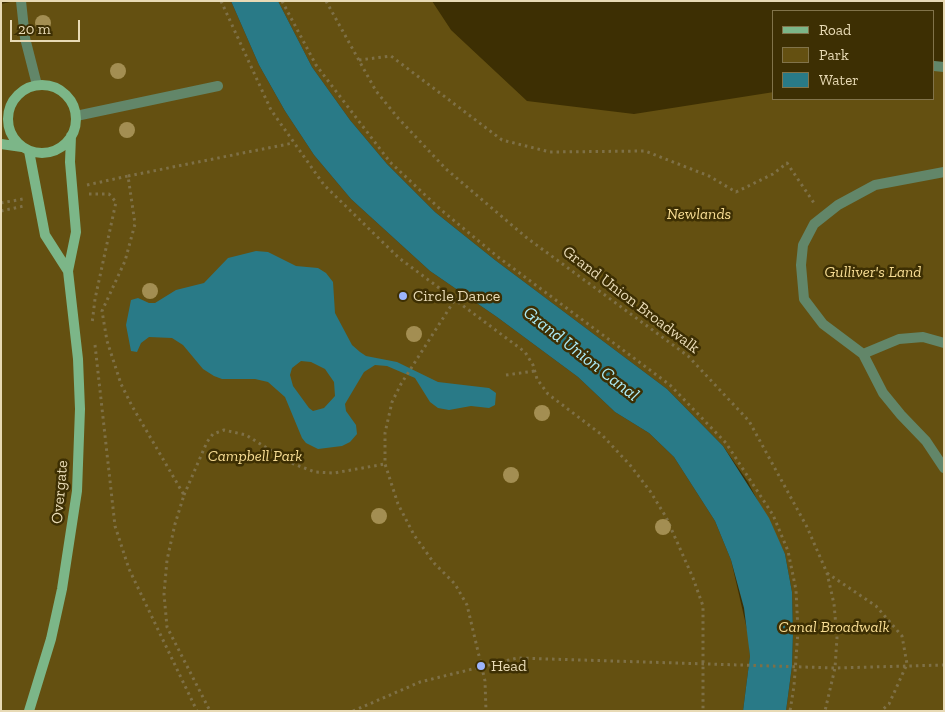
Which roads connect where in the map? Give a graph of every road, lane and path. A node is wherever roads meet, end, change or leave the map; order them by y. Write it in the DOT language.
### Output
graph roads {
  1 [pos="21,1"];
  2 [pos="221,1"];
  3 [pos="282,1"];
  4 [pos="326,1"];
  5 [pos="359,60"];
  6 [pos="37,85"];
  7 [pos="218,86"];
  8 [pos="6,109"];
  9 [pos="76,116"];
  10 [pos="71,136"];
  11 [pos="293,143"];
  12 [pos="1,144"];
  13 [pos="26,149"];
  14 [pos="944,172"];
  15 [pos="128,176"];
  16 [pos="72,193"];
  17 [pos="38,199"];
  18 [pos="1,203"];
  19 [pos="1,211"];
  20 [pos="823,216"];
  21 [pos="68,272"];
  22 [pos="454,301"];
  23 [pos="93,331"];
  24 [pos="94,340"];
  25 [pos="944,343"];
  26 [pos="863,354"];
  27 [pos="535,371"];
  28 [pos="506,375"];
  29 [pos="385,464"];
  30 [pos="944,468"];
  31 [pos="184,495"];
  32 [pos="827,573"];
  33 [pos="704,663"];
  34 [pos="907,664"];
  35 [pos="944,665"];
  36 [pos="481,666"];
  37 [pos="835,668"];
  38 [pos="29,711"];
  39 [pos="197,711"];
  40 [pos="210,711"];
  41 [pos="353,711"];
  42 [pos="486,711"];
  43 [pos="703,711"];
  44 [pos="790,711"];
  45 [pos="825,711"];
  46 [pos="881,711"];
  1 -- 6 [label="street"];
  2 -- 11 [label="path"];
  3 -- 44 [label="path"];
  4 -- 5 [label="path, Grand Union Broadwalk"];
  5 -- 20 [label="path"];
  5 -- 32 [label="path, Grand Union Broadwalk"];
  6 -- 8 [label="street"];
  6 -- 9 [label="street"];
  7 -- 9 [label="street"];
  8 -- 13 [label="street"];
  9 -- 10 [label="street"];
  10 -- 13 [label="street"];
  10 -- 16 [label="street, Overgate"];
  11 -- 15 [label="path"];
  11 -- 22 [label="path"];
  12 -- 13 [label="street"];
  13 -- 17 [label="street, Overgate"];
  14 -- 20 [label="street"];
  15 -- 16 [label="path"];
  15 -- 31 [label="path"];
  16 -- 21 [label="street, Overgate"];
  16 -- 23 [label="path"];
  17 -- 18 [label="path"];
  17 -- 19 [label="path"];
  17 -- 21 [label="street, Overgate"];
  20 -- 26 [label="street"];
  21 -- 38 [label="street, Overgate"];
  22 -- 27 [label="path"];
  22 -- 29 [label="path"];
  24 -- 39 [label="path"];
  25 -- 26 [label="street"];
  26 -- 30 [label="street"];
  27 -- 28 [label="path"];
  27 -- 33 [label="path"];
  29 -- 31 [label="path"];
  29 -- 36 [label="path"];
  31 -- 40 [label="path"];
  32 -- 34 [label="path"];
  32 -- 37 [label="path, Grand Union Broadwalk"];
  33 -- 36 [label="path"];
  33 -- 37 [label="path"];
  33 -- 43 [label="path"];
  34 -- 35 [label="path"];
  34 -- 37 [label="path"];
  34 -- 46 [label="path"];
  36 -- 41 [label="path"];
  36 -- 42 [label="path"];
  37 -- 45 [label="path, Grand Union Broadwalk"];
}
